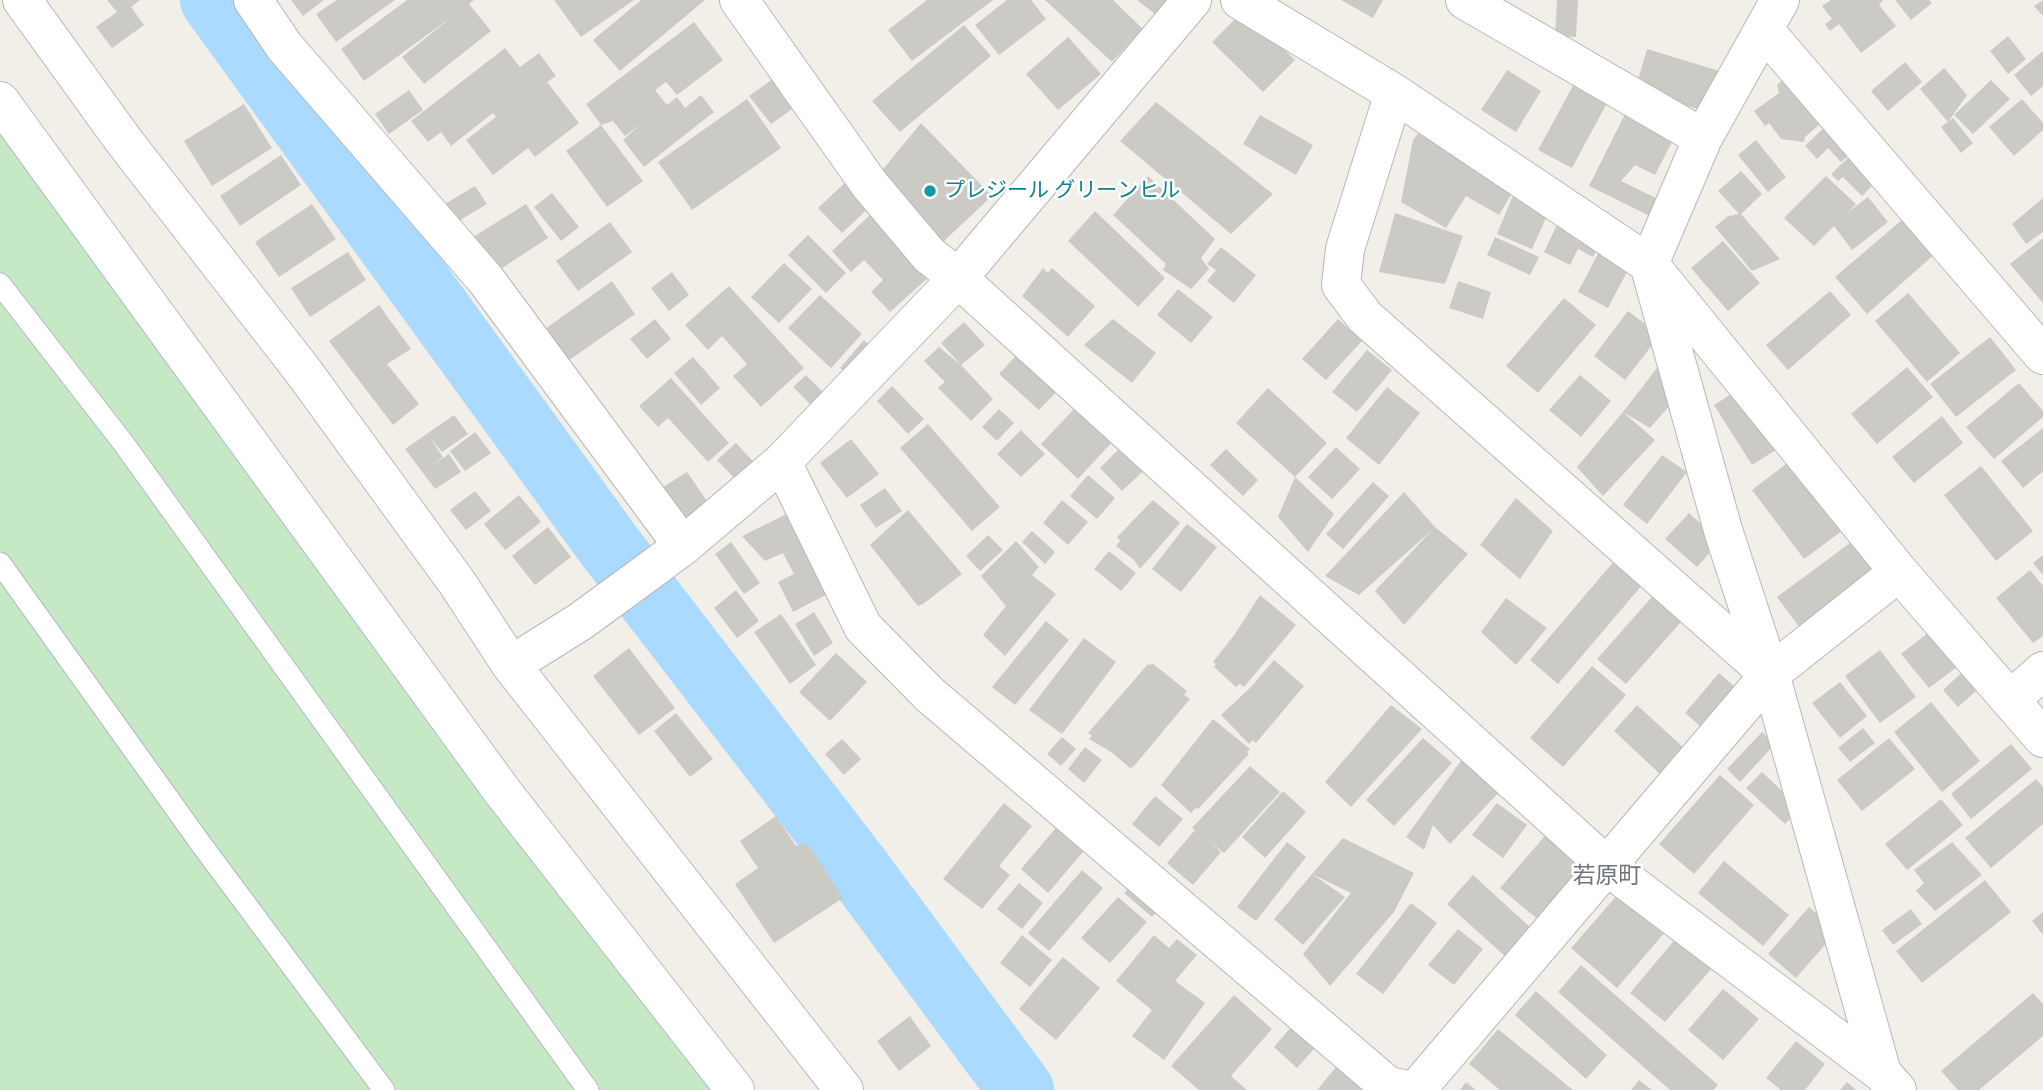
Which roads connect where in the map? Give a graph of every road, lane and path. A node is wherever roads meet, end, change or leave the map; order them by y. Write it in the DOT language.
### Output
graph roads {
  1 [pos="22,0"];
  2 [pos="253,0"];
  3 [pos="739,0"];
  4 [pos="1192,0"];
  5 [pos="1240,0"];
  6 [pos="1465,0"];
  7 [pos="1772,15"];
  8 [pos="1394,93"];
  9 [pos="0,101"];
  10 [pos="1703,138"];
  11 [pos="1649,264"];
  12 [pos="958,278"];
  13 [pos="0,284"];
  14 [pos="2043,355"];
  15 [pos="782,462"];
  16 [pos="683,546"];
  17 [pos="0,563"];
  18 [pos="1899,572"];
  19 [pos="511,665"];
  20 [pos="2043,671"];
  21 [pos="1770,674"];
  22 [pos="2011,699"];
  23 [pos="2043,738"];
  24 [pos="1608,866"];
  25 [pos="1889,1082"];
  26 [pos="384,1090"];
  27 [pos="588,1090"];
  28 [pos="735,1090"];
  29 [pos="844,1090"];
  30 [pos="1408,1090"];
  31 [pos="1416,1090"];
  1 -- 19 [label="street"];
  2 -- 16 [label="street"];
  3 -- 12 [label="street"];
  4 -- 12 [label="street"];
  5 -- 8 [label="street"];
  6 -- 10 [label="street"];
  7 -- 10 [label="street"];
  7 -- 14 [label="street"];
  8 -- 11 [label="street"];
  8 -- 21 [label="street"];
  9 -- 28 [label="street"];
  10 -- 11 [label="street"];
  11 -- 18 [label="street"];
  11 -- 21 [label="street"];
  12 -- 15 [label="street"];
  12 -- 24 [label="street"];
  13 -- 27 [label="lane"];
  15 -- 16 [label="street"];
  15 -- 30 [label="street"];
  16 -- 19 [label="street"];
  17 -- 26 [label="lane"];
  18 -- 21 [label="street"];
  18 -- 22 [label="street"];
  19 -- 29 [label="street"];
  20 -- 22 [label="street"];
  21 -- 24 [label="street"];
  21 -- 25 [label="street"];
  22 -- 23 [label="street"];
  24 -- 25 [label="street"];
  24 -- 31 [label="street"];
}
